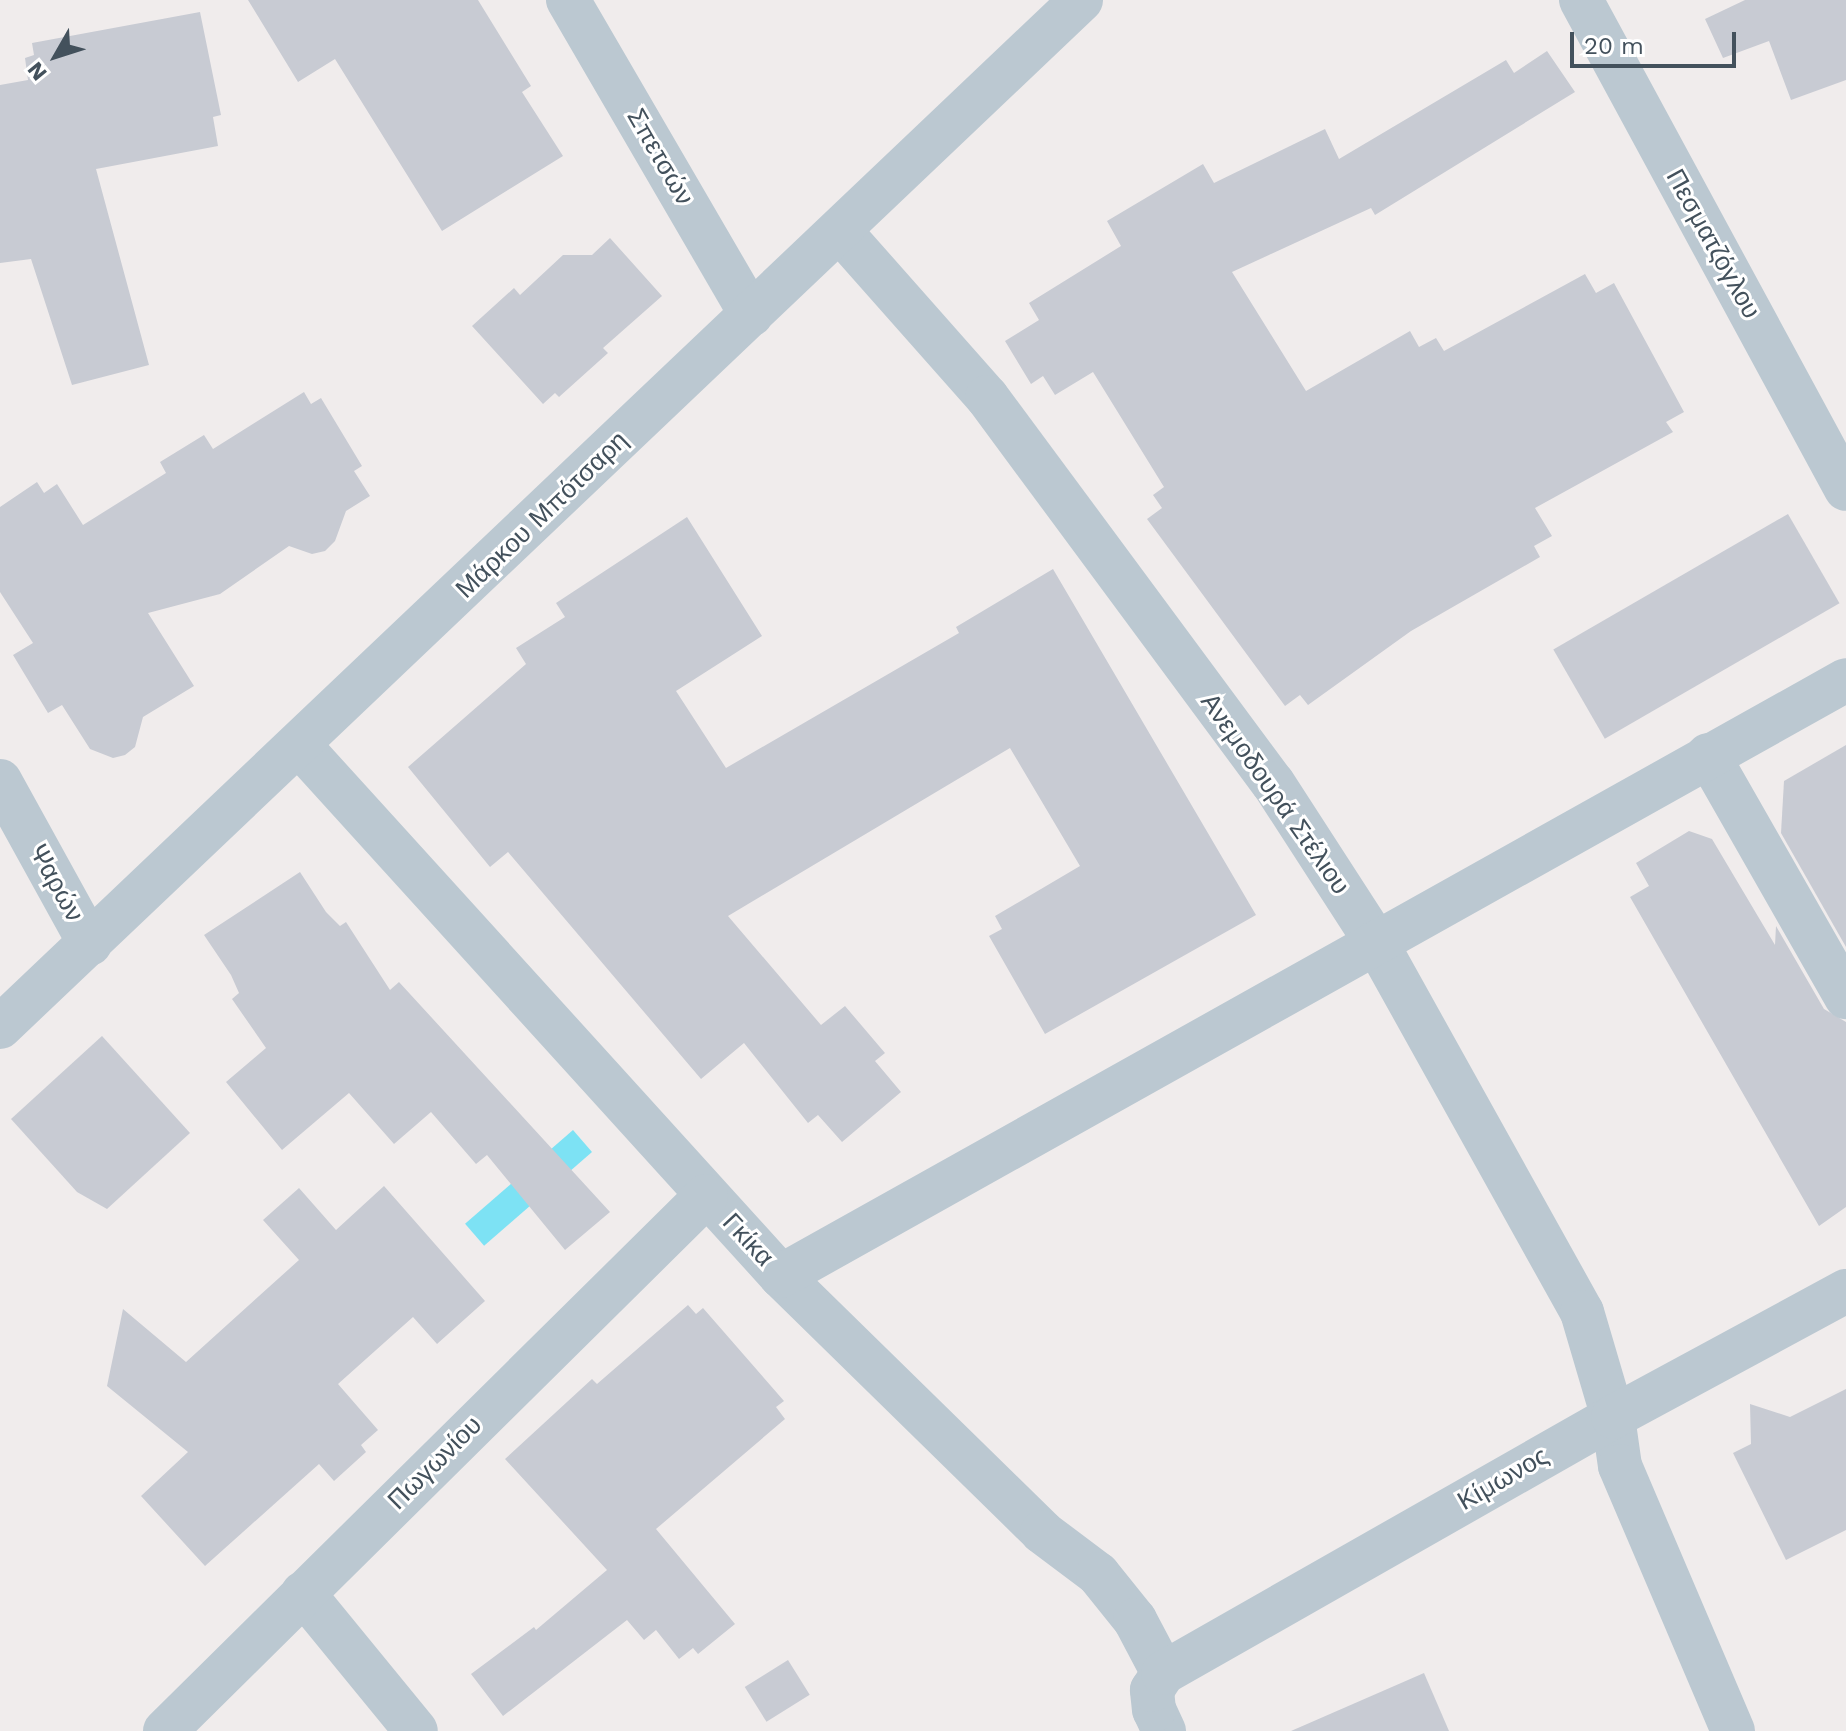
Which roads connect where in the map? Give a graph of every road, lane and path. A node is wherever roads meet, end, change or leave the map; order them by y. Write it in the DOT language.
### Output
graph roads {
  1 [pos="568,0"];
  2 [pos="1081,0"];
  3 [pos="1581,0"];
  4 [pos="840,231"];
  5 [pos="751,315"];
  6 [pos="1846,489"];
  7 [pos="1846,680"];
  8 [pos="300,746"];
  9 [pos="1708,755"];
  10 [pos="0,781"];
  11 [pos="1376,942"];
  12 [pos="90,944"];
  13 [pos="1846,997"];
  14 [pos="0,1027"];
  15 [pos="706,1196"];
  16 [pos="781,1276"];
  17 [pos="1846,1291"];
  18 [pos="1613,1417"];
  19 [pos="303,1593"];
  20 [pos="1163,1673"];
  21 [pos="165,1731"];
  22 [pos="416,1731"];
  23 [pos="1164,1731"];
  24 [pos="1733,1731"];
  1 -- 5 [label="street, Σπετσών"];
  2 -- 4 [label="street, Μάρκου Μπότσαρη"];
  3 -- 6 [label="street, Πεσματζόγλου"];
  4 -- 5 [label="street, Μάρκου Μπότσαρη"];
  4 -- 11 [label="street, Ανεμοδουρά Στέλιου"];
  5 -- 8 [label="street, Μάρκου Μπότσαρη"];
  7 -- 9 [label="street"];
  8 -- 12 [label="street, Μάρκου Μπότσαρη"];
  8 -- 15 [label="street, Γκίκα"];
  9 -- 11 [label="street"];
  9 -- 13 [label="street"];
  10 -- 12 [label="street, Ψαρών"];
  11 -- 16 [label="street"];
  11 -- 18 [label="street, Ανεμοδουρά Στέλιου"];
  12 -- 14 [label="street, Μάρκου Μπότσαρη"];
  15 -- 16 [label="street, Γκίκα"];
  15 -- 19 [label="street, Πωγωνίου"];
  16 -- 20 [label="street, Γκίκα"];
  17 -- 18 [label="street, Κίμωνος"];
  18 -- 20 [label="street, Κίμωνος"];
  18 -- 24 [label="street, Ανεμοδουρά Στέλιου"];
  19 -- 21 [label="street, Πωγωνίου"];
  19 -- 22 [label="street"];
  20 -- 23 [label="street"];
}
